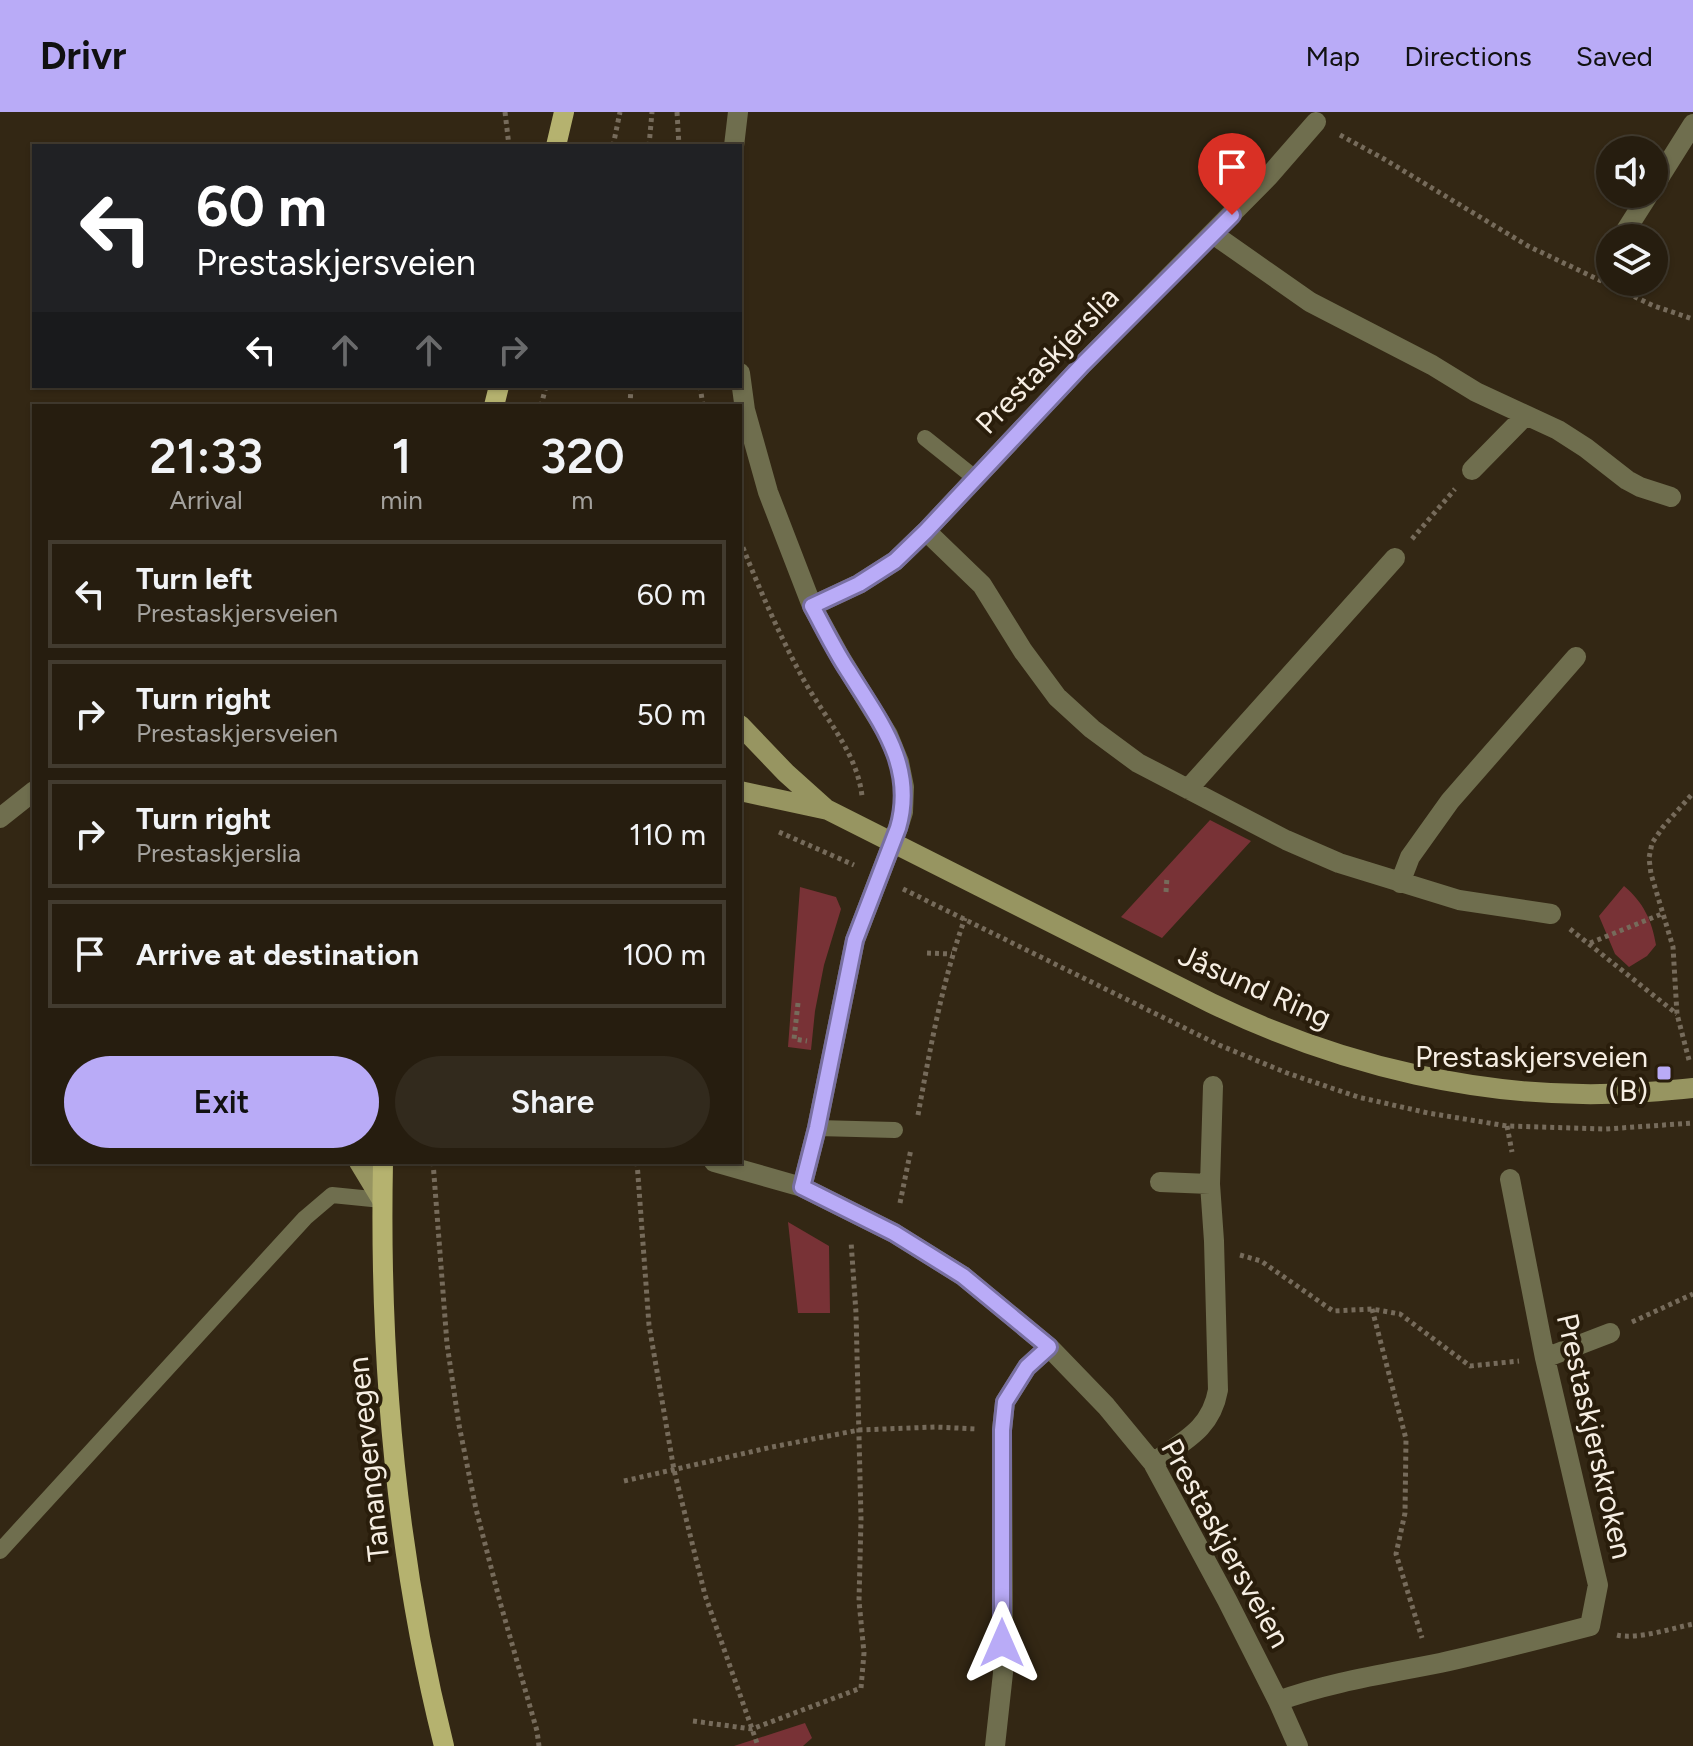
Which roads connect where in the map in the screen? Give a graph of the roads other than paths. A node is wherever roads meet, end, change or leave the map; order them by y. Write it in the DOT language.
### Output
graph roads {
  1 [pos="564,112"];
  2 [pos="738,112"];
  3 [pos="1316,122"];
  4 [pos="1693,124"];
  5 [pos="556,144"];
  6 [pos="734,144"];
  7 [pos="1668,164"];
  8 [pos="1213,234"];
  9 [pos="742,388"];
  10 [pos="1525,416"];
  11 [pos="925,438"];
  12 [pos="1472,470"];
  13 [pos="975,478"];
  14 [pos="1671,497"];
  15 [pos="926,531"];
  16 [pos="1395,558"];
  17 [pos="812,606"];
  18 [pos="1576,657"];
  19 [pos="742,727"];
  20 [pos="1188,789"];
  21 [pos="742,791"];
  22 [pos="32,793"];
  23 [pos="828,810"];
  24 [pos="0,818"];
  25 [pos="892,841"];
  26 [pos="1400,883"];
  27 [pos="1551,914"];
  28 [pos="1213,1086"];
  29 [pos="1693,1088"];
  30 [pos="817,1128"];
  31 [pos="895,1130"];
  32 [pos="360,1164"];
  33 [pos="383,1164"];
  34 [pos="721,1164"];
  35 [pos="1510,1179"];
  36 [pos="1160,1182"];
  37 [pos="1210,1184"];
  38 [pos="802,1187"];
  39 [pos="382,1200"];
  40 [pos="1610,1333"];
  41 [pos="1049,1347"];
  42 [pos="1545,1358"];
  43 [pos="1153,1463"];
  44 [pos="0,1551"];
  45 [pos="1278,1701"];
  46 [pos="444,1746"];
  47 [pos="995,1746"];
  48 [pos="1298,1746"];
  1 -- 5 [label="main road"];
  2 -- 6 [label="street"];
  3 -- 8 [label="street, Prestaskjerslia"];
  4 -- 7 [label="street"];
  8 -- 10 [label="street"];
  8 -- 13 [label="street, Prestaskjerslia"];
  9 -- 17 [label="street"];
  10 -- 12 [label="street"];
  10 -- 14 [label="street"];
  11 -- 13 [label="lane"];
  13 -- 15 [label="street, Prestaskjerslia"];
  15 -- 17 [label="street, Prestaskjerslia"];
  15 -- 20 [label="street"];
  16 -- 20 [label="street"];
  17 -- 25 [label="street"];
  18 -- 26 [label="street"];
  19 -- 23 [label="main road, Jåsund Ring"];
  20 -- 26 [label="street"];
  21 -- 23 [label="main road, Jåsund Ring"];
  22 -- 24 [label="street"];
  23 -- 25 [label="main road, Jåsund Ring"];
  25 -- 29 [label="main road, Jåsund Ring"];
  25 -- 30 [label="street"];
  26 -- 27 [label="street"];
  28 -- 37 [label="street"];
  30 -- 31 [label="lane"];
  30 -- 38 [label="street"];
  32 -- 39 [label="main road"];
  33 -- 39 [label="main road, Tanangervegen"];
  34 -- 38 [label="street, Prestaskjersveien"];
  35 -- 42 [label="street, Prestaskjerskroken"];
  36 -- 37 [label="street"];
  37 -- 43 [label="street"];
  38 -- 41 [label="street, Prestaskjersveien"];
  39 -- 44 [label="lane"];
  39 -- 46 [label="main road, Tanangervegen"];
  40 -- 42 [label="street"];
  41 -- 43 [label="street, Prestaskjersveien"];
  41 -- 47 [label="street"];
  42 -- 45 [label="street, Prestaskjerskroken"];
  43 -- 45 [label="street, Prestaskjersveien"];
  45 -- 48 [label="street, Prestaskjersveien"];
}
